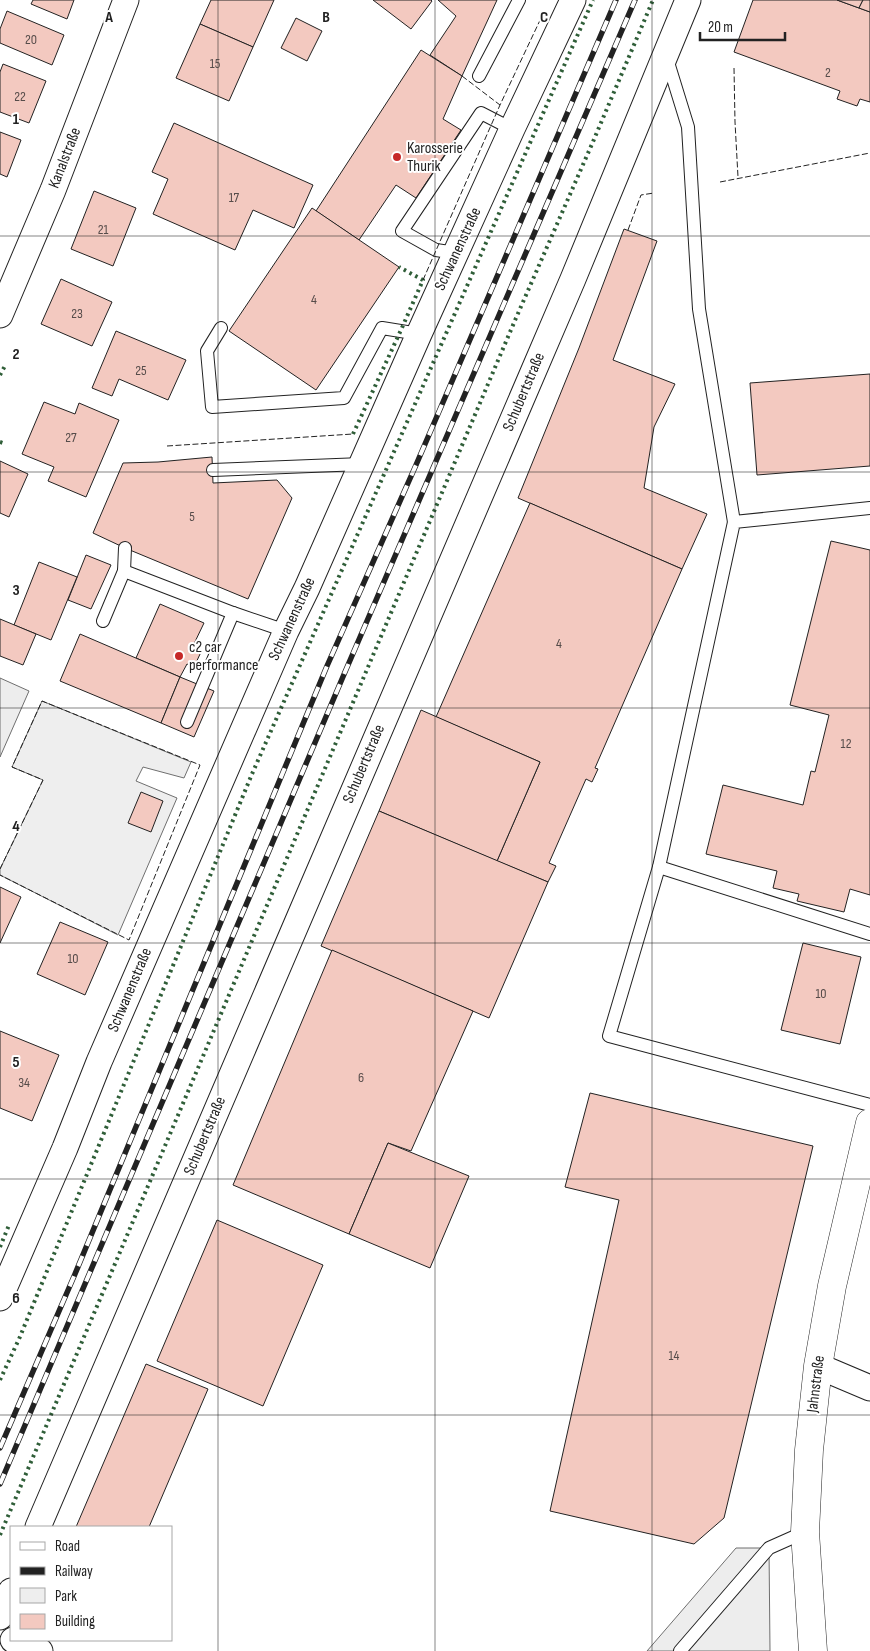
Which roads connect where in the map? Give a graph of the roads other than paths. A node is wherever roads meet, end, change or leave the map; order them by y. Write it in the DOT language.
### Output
graph roads {
  1 [pos="126,0"];
  2 [pos="519,0"];
  3 [pos="573,0"];
  4 [pos="688,0"];
  5 [pos="666,55"];
  6 [pos="479,76"];
  7 [pos="512,129"];
  8 [pos="456,253"];
  9 [pos="0,315"];
  10 [pos="221,328"];
  11 [pos="419,334"];
  12 [pos="362,464"];
  13 [pos="213,470"];
  14 [pos="870,508"];
  15 [pos="734,522"];
  16 [pos="125,548"];
  17 [pos="124,571"];
  18 [pos="233,613"];
  19 [pos="103,622"];
  20 [pos="286,631"];
  21 [pos="187,722"];
  22 [pos="659,867"];
  23 [pos="870,934"];
  24 [pos="870,1105"];
  25 [pos="870,1123"];
  26 [pos="0,1298"];
  27 [pos="818,1366"];
  28 [pos="870,1388"];
  29 [pos="38,1526"];
  30 [pos="805,1532"];
  31 [pos="10,1593"];
  32 [pos="0,1617"];
  33 [pos="17,1641"];
  34 [pos="40,1651"];
  35 [pos="680,1651"];
  36 [pos="813,1651"];
  1 -- 9 [label="street, Kanalstraße"];
  2 -- 6 [label="lane"];
  3 -- 7 [label="street, Schwanenstraße"];
  4 -- 5 [label="street, Schubertstraße"];
  5 -- 15 [label="lane"];
  5 -- 29 [label="street, Schubertstraße"];
  7 -- 8 [label="street, Schwanenstraße"];
  7 -- 8 [label="lane"];
  8 -- 11 [label="street, Schwanenstraße"];
  10 -- 11 [label="lane"];
  11 -- 12 [label="street, Schwanenstraße"];
  12 -- 13 [label="lane"];
  12 -- 20 [label="street, Schwanenstraße"];
  14 -- 15 [label="lane"];
  15 -- 22 [label="lane"];
  16 -- 17 [label="lane"];
  17 -- 18 [label="lane"];
  17 -- 19 [label="lane"];
  18 -- 20 [label="lane"];
  18 -- 21 [label="lane"];
  20 -- 26 [label="street, Schwanenstraße"];
  22 -- 23 [label="lane"];
  22 -- 24 [label="lane"];
  25 -- 27 [label="main road, Jahnstraße"];
  27 -- 28 [label="street"];
  27 -- 30 [label="main road, Jahnstraße"];
  30 -- 35 [label="lane"];
  30 -- 36 [label="main road, Jahnstraße"];
  31 -- 32 [label="street"];
  33 -- 34 [label="street"];
}
